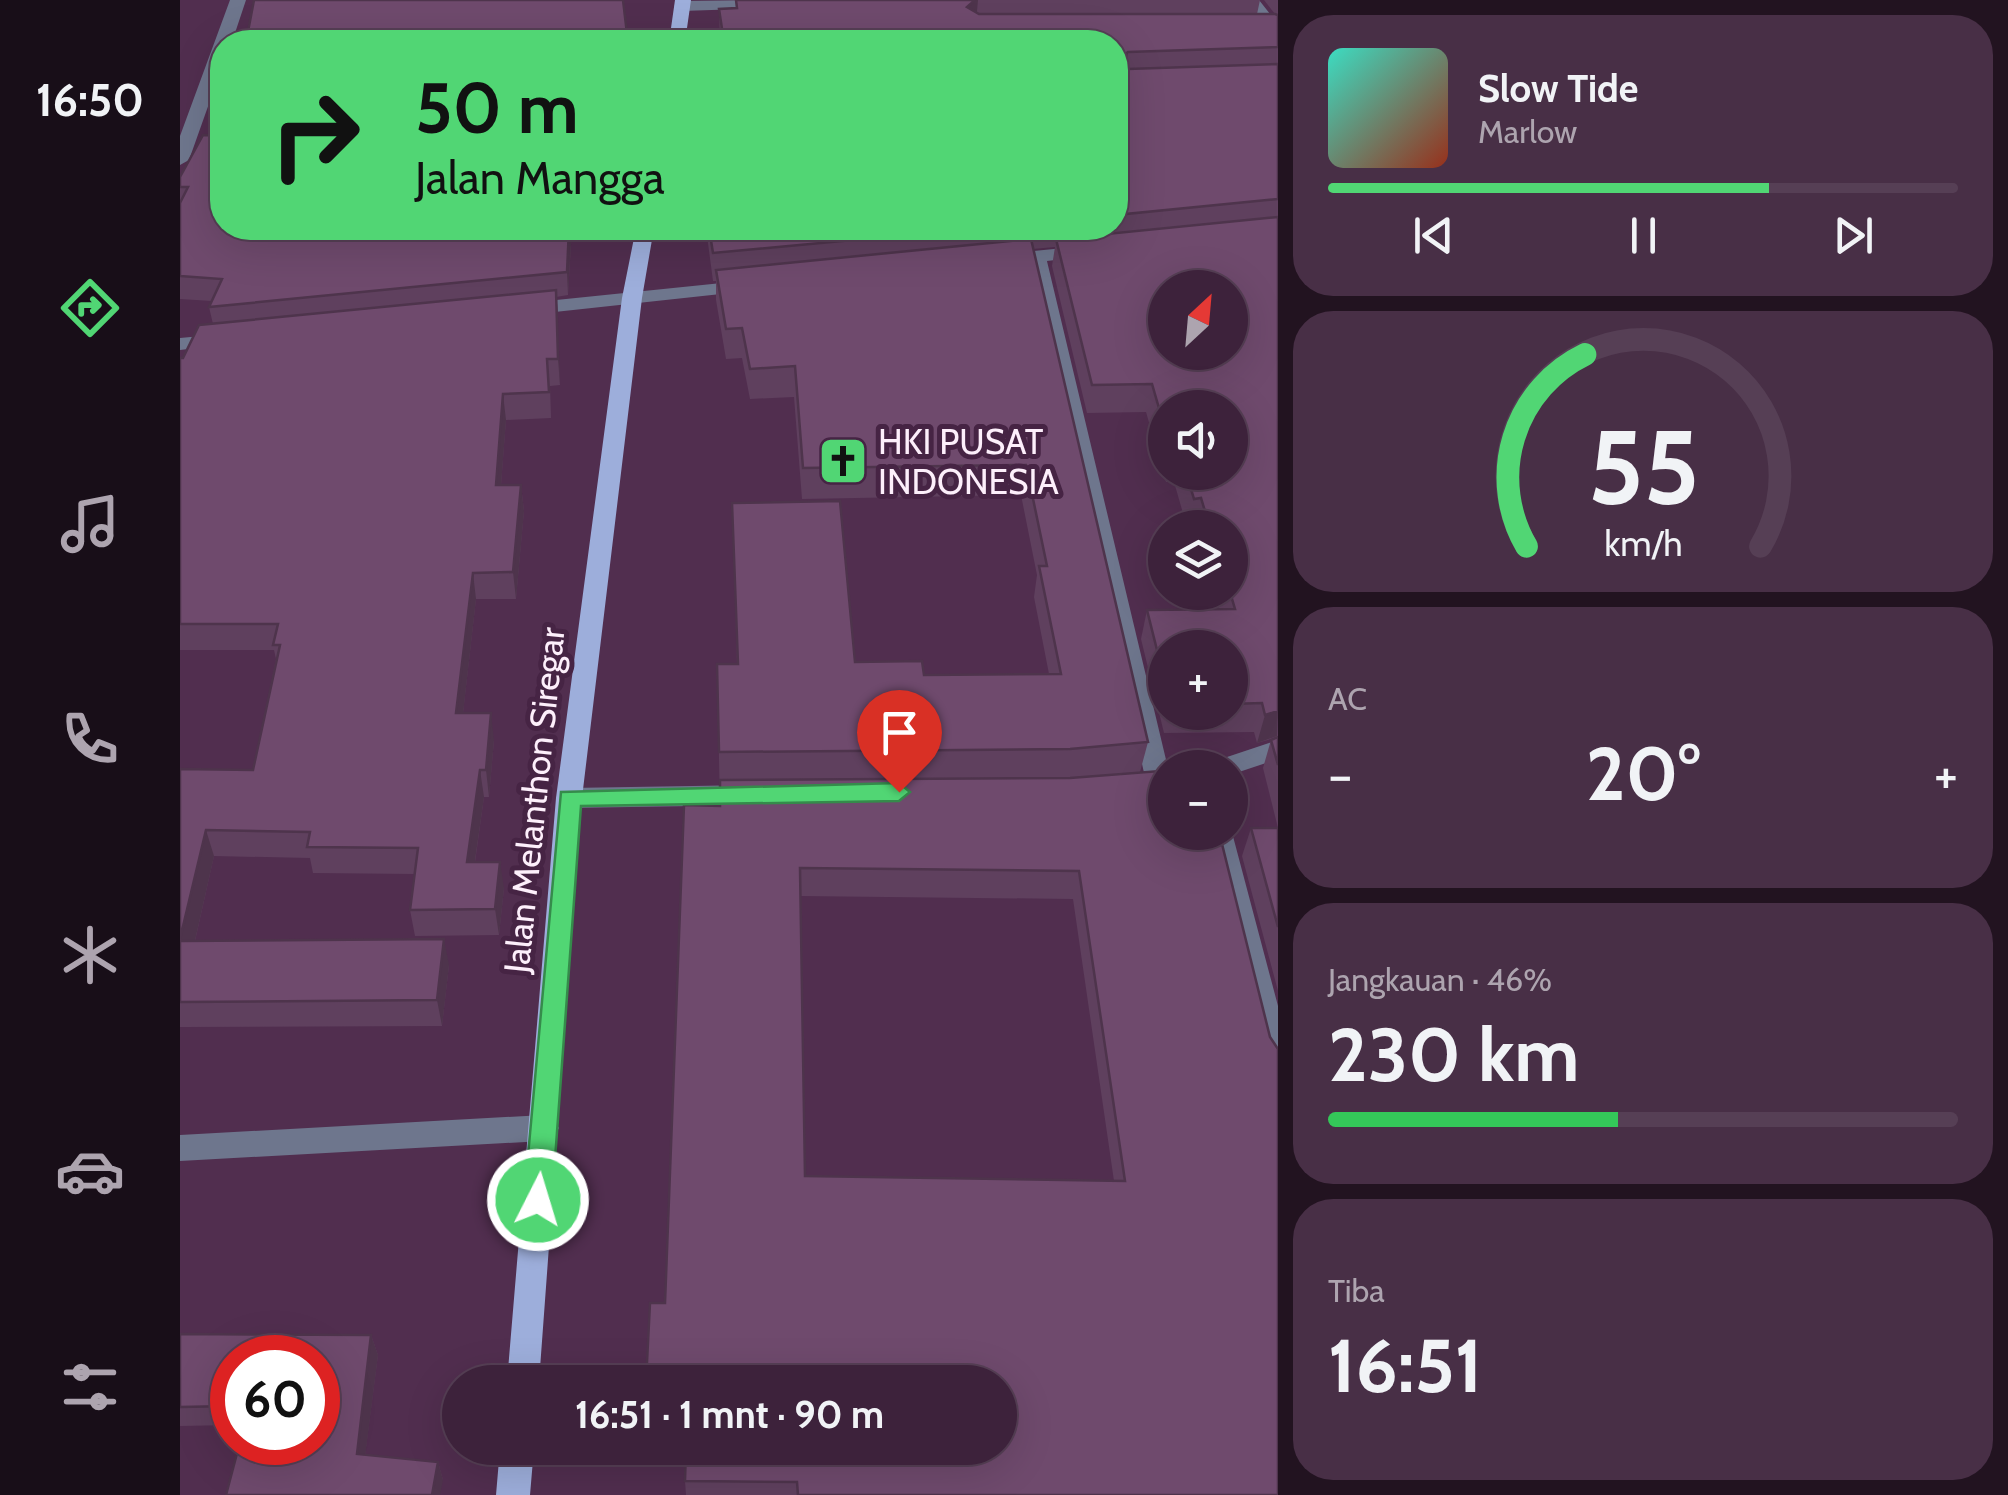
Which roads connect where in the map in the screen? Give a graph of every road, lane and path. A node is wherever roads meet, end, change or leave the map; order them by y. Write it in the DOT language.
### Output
graph roads {
  1 [pos="238,0"];
  2 [pos="1251,0"];
  3 [pos="683,3"];
  4 [pos="778,4"];
  5 [pos="228,30"];
  6 [pos="679,30"];
  7 [pos="1255,31"];
  8 [pos="1277,33"];
  9 [pos="210,79"];
  10 [pos="180,160"];
  11 [pos="643,240"];
  12 [pos="1111,250"];
  13 [pos="1037,257"];
  14 [pos="979,263"];
  15 [pos="767,284"];
  16 [pos="632,298"];
  17 [pos="516,310"];
  18 [pos="252,337"];
  19 [pos="180,344"];
  20 [pos="1278,749"];
  21 [pos="1148,755"];
  22 [pos="1248,760"];
  23 [pos="782,794"];
  24 [pos="570,798"];
  25 [pos="1225,850"];
  26 [pos="1278,1063"];
  27 [pos="544,1128"];
  28 [pos="180,1148"];
  29 [pos="523,1365"];
  30 [pos="516,1465"];
  31 [pos="513,1495"];
  1 -- 5 [label="street"];
  2 -- 8 [label="street"];
  3 -- 4 [label="street"];
  3 -- 6 [label="main road"];
  7 -- 8 [label="street"];
  9 -- 10 [label="street"];
  11 -- 16 [label="main road, Jalan Melanthon Siregar"];
  12 -- 13 [label="street"];
  13 -- 14 [label="street"];
  13 -- 21 [label="street"];
  15 -- 16 [label="street"];
  16 -- 17 [label="street"];
  16 -- 24 [label="main road, Jalan Melanthon Siregar"];
  18 -- 19 [label="street"];
  20 -- 22 [label="street"];
  23 -- 24 [label="street"];
  24 -- 27 [label="main road, Jalan Melanthon Siregar"];
  25 -- 26 [label="street"];
  27 -- 28 [label="street"];
  27 -- 29 [label="main road, Jalan Melanthon Siregar"];
  30 -- 31 [label="main road"];
}
